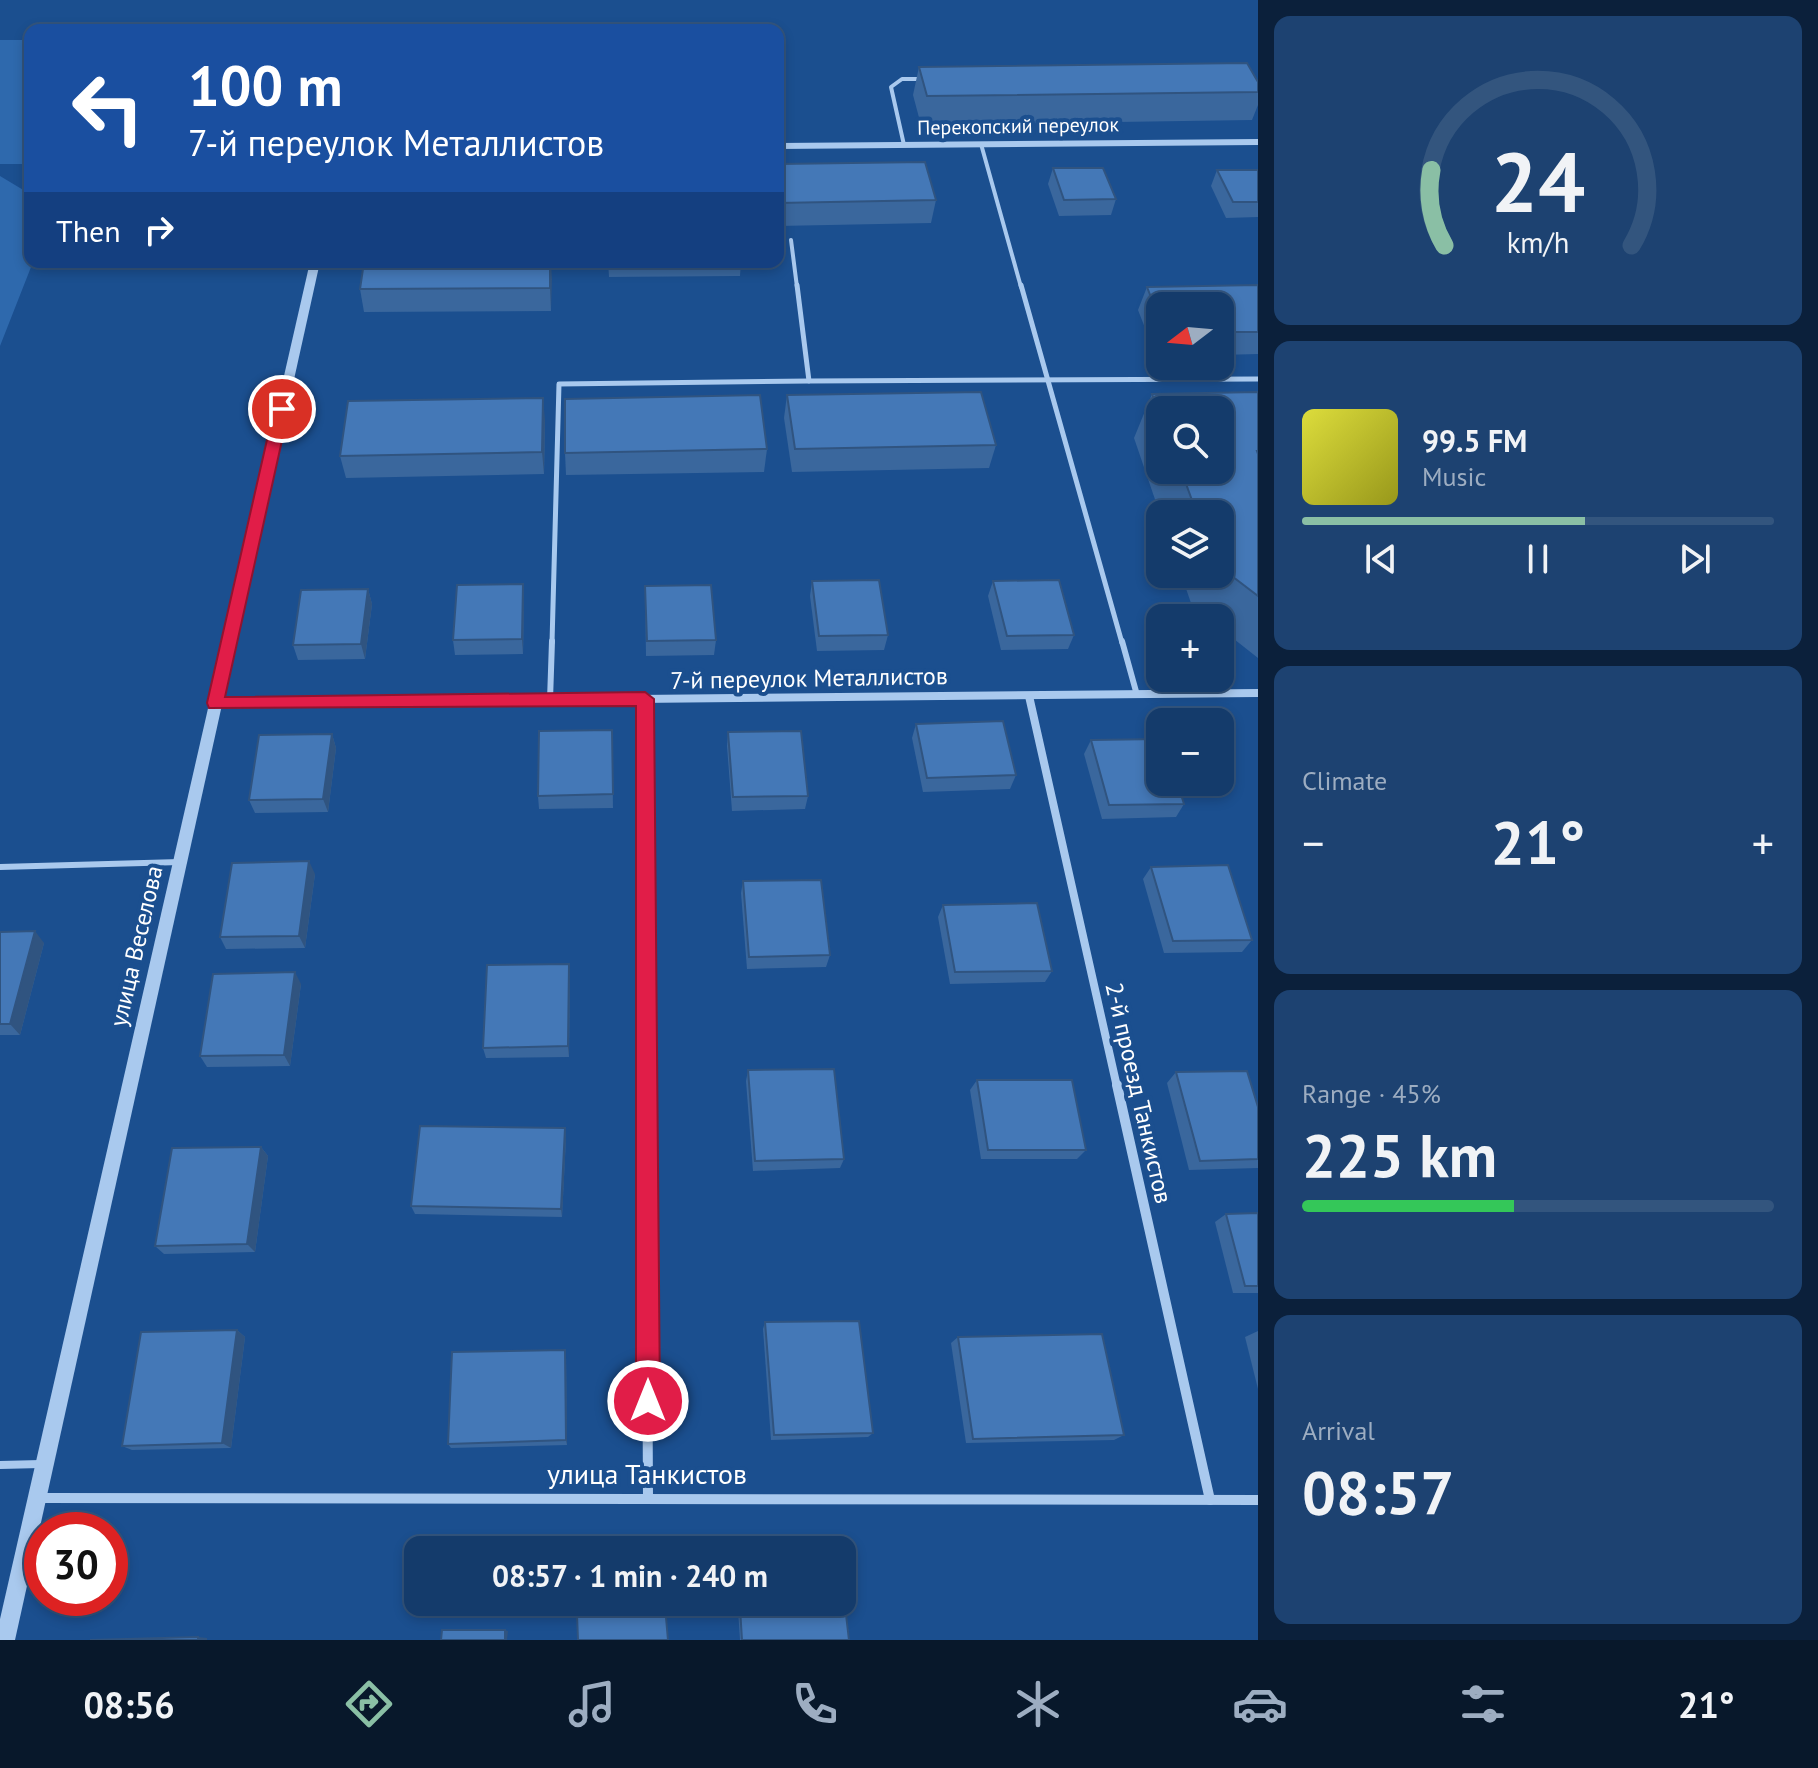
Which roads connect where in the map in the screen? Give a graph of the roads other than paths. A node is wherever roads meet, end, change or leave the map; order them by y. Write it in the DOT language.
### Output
graph roads {
  1 [pos="933,78"];
  2 [pos="1258,142"];
  3 [pos="981,144"];
  4 [pos="904,145"];
  5 [pos="784,146"];
  6 [pos="791,240"];
  7 [pos="314,268"];
  8 [pos="1258,379"];
  9 [pos="1048,380"];
  10 [pos="809,381"];
  11 [pos="1258,693"];
  12 [pos="1137,695"];
  13 [pos="1029,696"];
  14 [pos="645,699"];
  15 [pos="550,700"];
  16 [pos="215,703"];
  17 [pos="180,862"];
  18 [pos="0,867"];
  19 [pos="45,1464"];
  20 [pos="0,1465"];
  21 [pos="648,1497"];
  22 [pos="37,1498"];
  23 [pos="1210,1500"];
  24 [pos="1258,1500"];
  25 [pos="5,1640"];
  1 -- 4 [label="lane"];
  2 -- 3 [label="street, Перекопский переулок"];
  3 -- 4 [label="street, Перекопский переулок"];
  3 -- 9 [label="lane"];
  4 -- 5 [label="street, Перекопский переулок"];
  6 -- 10 [label="lane"];
  7 -- 16 [label="street, улица Веселова"];
  8 -- 9 [label="lane"];
  9 -- 10 [label="lane"];
  9 -- 12 [label="lane"];
  10 -- 15 [label="lane"];
  11 -- 12 [label="street, 7-й переулок Металлистов"];
  12 -- 13 [label="street, 7-й переулок Металлистов"];
  13 -- 14 [label="street, 7-й переулок Металлистов"];
  13 -- 23 [label="street, 2-й проезд Танкистов"];
  14 -- 15 [label="street, 7-й переулок Металлистов"];
  14 -- 21 [label="street"];
  15 -- 16 [label="street, 7-й переулок Металлистов"];
  16 -- 17 [label="street, улица Веселова"];
  17 -- 18 [label="lane"];
  17 -- 19 [label="street, улица Веселова"];
  19 -- 20 [label="lane"];
  19 -- 22 [label="street, улица Веселова"];
  21 -- 22 [label="street, улица Танкистов"];
  21 -- 23 [label="street, улица Танкистов"];
  22 -- 25 [label="street, улица Веселова"];
  23 -- 24 [label="street, улица Танкистов"];
}
